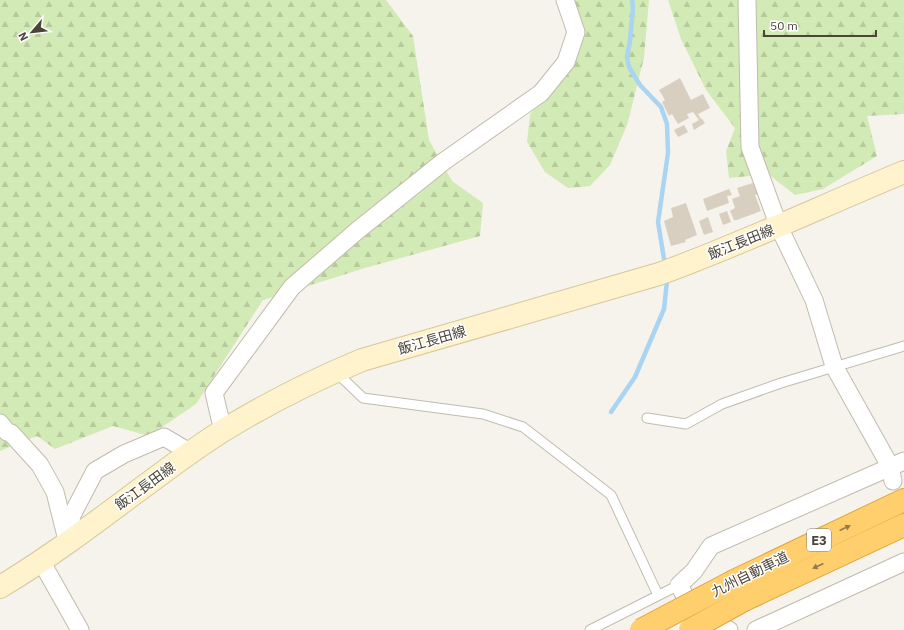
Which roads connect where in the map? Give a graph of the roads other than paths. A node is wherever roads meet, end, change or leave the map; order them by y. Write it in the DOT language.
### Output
graph roads {
  1 [pos="565,0"];
  2 [pos="747,0"];
  3 [pos="904,172"];
  4 [pos="779,227"];
  5 [pos="904,346"];
  6 [pos="834,366"];
  7 [pos="336,371"];
  8 [pos="647,418"];
  9 [pos="0,423"];
  10 [pos="223,431"];
  11 [pos="191,453"];
  12 [pos="896,469"];
  13 [pos="904,500"];
  14 [pos="904,525"];
  15 [pos="67,542"];
  16 [pos="41,562"];
  17 [pos="904,562"];
  18 [pos="679,585"];
  19 [pos="0,587"];
  20 [pos="658,595"];
  21 [pos="80,630"];
  22 [pos="590,630"];
  23 [pos="641,630"];
  24 [pos="690,630"];
  25 [pos="703,630"];
  26 [pos="724,630"];
  27 [pos="729,630"];
  28 [pos="756,630"];
  1 -- 10 [label="street"];
  2 -- 4 [label="street"];
  3 -- 4 [label="main road, 飯江長田線"];
  4 -- 6 [label="street"];
  4 -- 7 [label="main road, 飯江長田線"];
  5 -- 6 [label="lane"];
  6 -- 8 [label="lane"];
  6 -- 12 [label="street"];
  7 -- 10 [label="main road, 飯江長田線"];
  7 -- 20 [label="lane"];
  9 -- 15 [label="street"];
  10 -- 11 [label="main road, 飯江長田線"];
  11 -- 15 [label="main road, 飯江長田線"];
  11 -- 15 [label="street"];
  12 -- 18 [label="street"];
  23 -- 13 [label="highway, 九州自動車道 / E3, one-way, bridge"];
  14 -- 24 [label="highway, 九州自動車道 / E3, one-way, bridge"];
  15 -- 16 [label="main road, 飯江長田線"];
  16 -- 19 [label="main road, 飯江長田線"];
  16 -- 21 [label="street"];
  17 -- 28 [label="street"];
  18 -- 20 [label="lane"];
  18 -- 25 [label="street"];
  20 -- 22 [label="lane"];
  26 -- 27 [label="street"];
}
